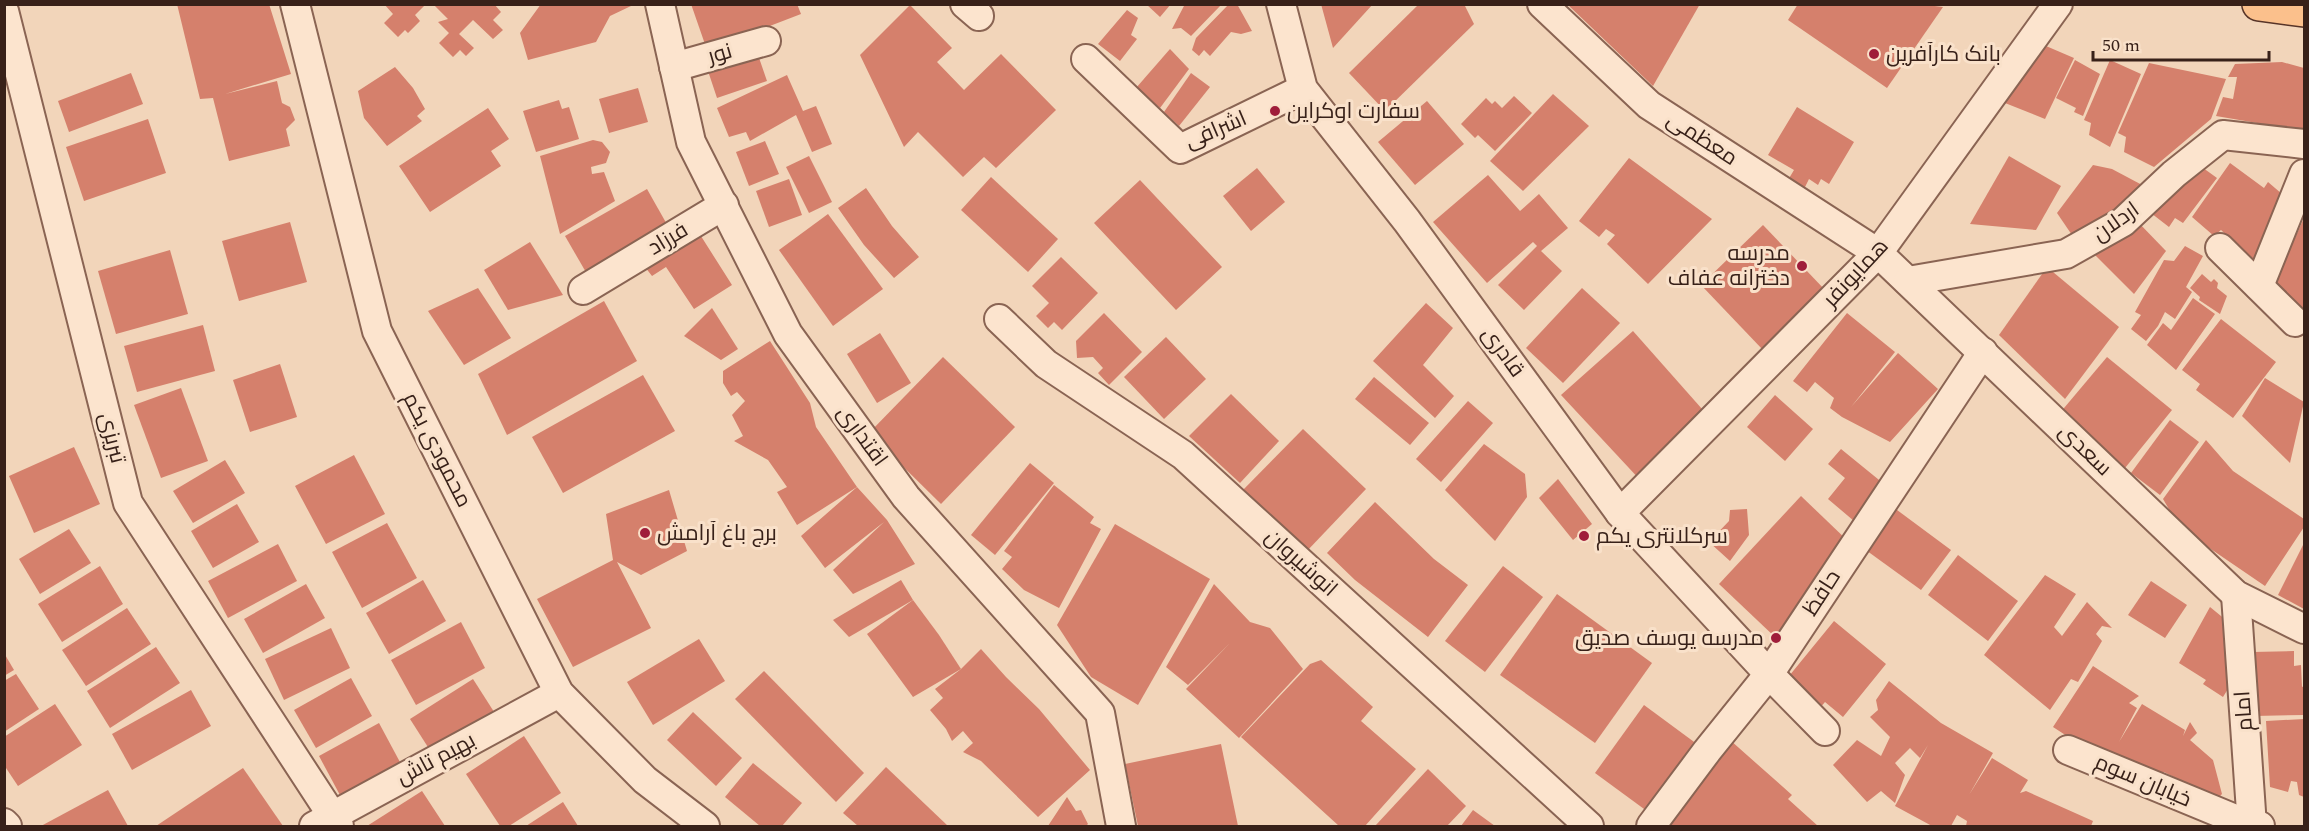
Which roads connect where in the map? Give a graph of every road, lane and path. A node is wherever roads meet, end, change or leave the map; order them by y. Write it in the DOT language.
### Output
graph roads {
  1 [pos="295,4"];
  2 [pos="660,4"];
  3 [pos="1281,4"];
  4 [pos="1542,4"];
  5 [pos="2058,4"];
  6 [pos="2259,4"];
  7 [pos="2304,10"];
  8 [pos="4,11"];
  9 [pos="766,41"];
  10 [pos="1086,59"];
  11 [pos="674,66"];
  12 [pos="1303,89"];
  13 [pos="2304,144"];
  14 [pos="2304,174"];
  15 [pos="724,205"];
  16 [pos="2220,248"];
  17 [pos="1878,253"];
  18 [pos="1908,281"];
  19 [pos="2259,286"];
  20 [pos="583,290"];
  21 [pos="999,319"];
  22 [pos="2295,322"];
  23 [pos="1983,352"];
  24 [pos="1620,513"];
  25 [pos="2235,596"];
  26 [pos="2304,629"];
  27 [pos="1768,674"];
  28 [pos="559,693"];
  29 [pos="1825,731"];
  30 [pos="2068,750"];
  31 [pos="329,823"];
  32 [pos="705,826"];
  33 [pos="1121,826"];
  34 [pos="1589,826"];
  35 [pos="1651,826"];
  36 [pos="2252,826"];
  37 [pos="2260,826"];
  1 -- 28 [label="street, محمودی یکم"];
  2 -- 11 [label="street, اقتداری"];
  3 -- 12 [label="street, قادری"];
  4 -- 17 [label="street, معظمی"];
  5 -- 17 [label="street, همایونفر"];
  6 -- 7 [label="main road"];
  8 -- 31 [label="street, تبریزی"];
  9 -- 11 [label="street, نور"];
  10 -- 12 [label="street, اشرافی"];
  11 -- 15 [label="street, اقتداری"];
  12 -- 24 [label="street, قادری"];
  13 -- 18 [label="street, اردلان"];
  14 -- 19 [label="street"];
  15 -- 20 [label="street, فرزاد"];
  15 -- 33 [label="street, اقتداری"];
  16 -- 19 [label="street"];
  17 -- 18 [label="street, سعدی"];
  17 -- 24 [label="street, همایونفر"];
  18 -- 23 [label="street, سعدی"];
  19 -- 22 [label="street"];
  21 -- 34 [label="street, انوشیروان"];
  23 -- 25 [label="street, سعدی"];
  23 -- 27 [label="street, حافظ"];
  24 -- 27 [label="street, قادری"];
  25 -- 26 [label="street, سعدی"];
  25 -- 36 [label="street, امام"];
  27 -- 29 [label="street, قادری"];
  27 -- 35 [label="street, حافظ"];
  28 -- 31 [label="street, بهیم تاش"];
  28 -- 32 [label="street, محمودی یکم"];
  30 -- 36 [label="street, خیابان سوم"];
  36 -- 37 [label="street"];
}
